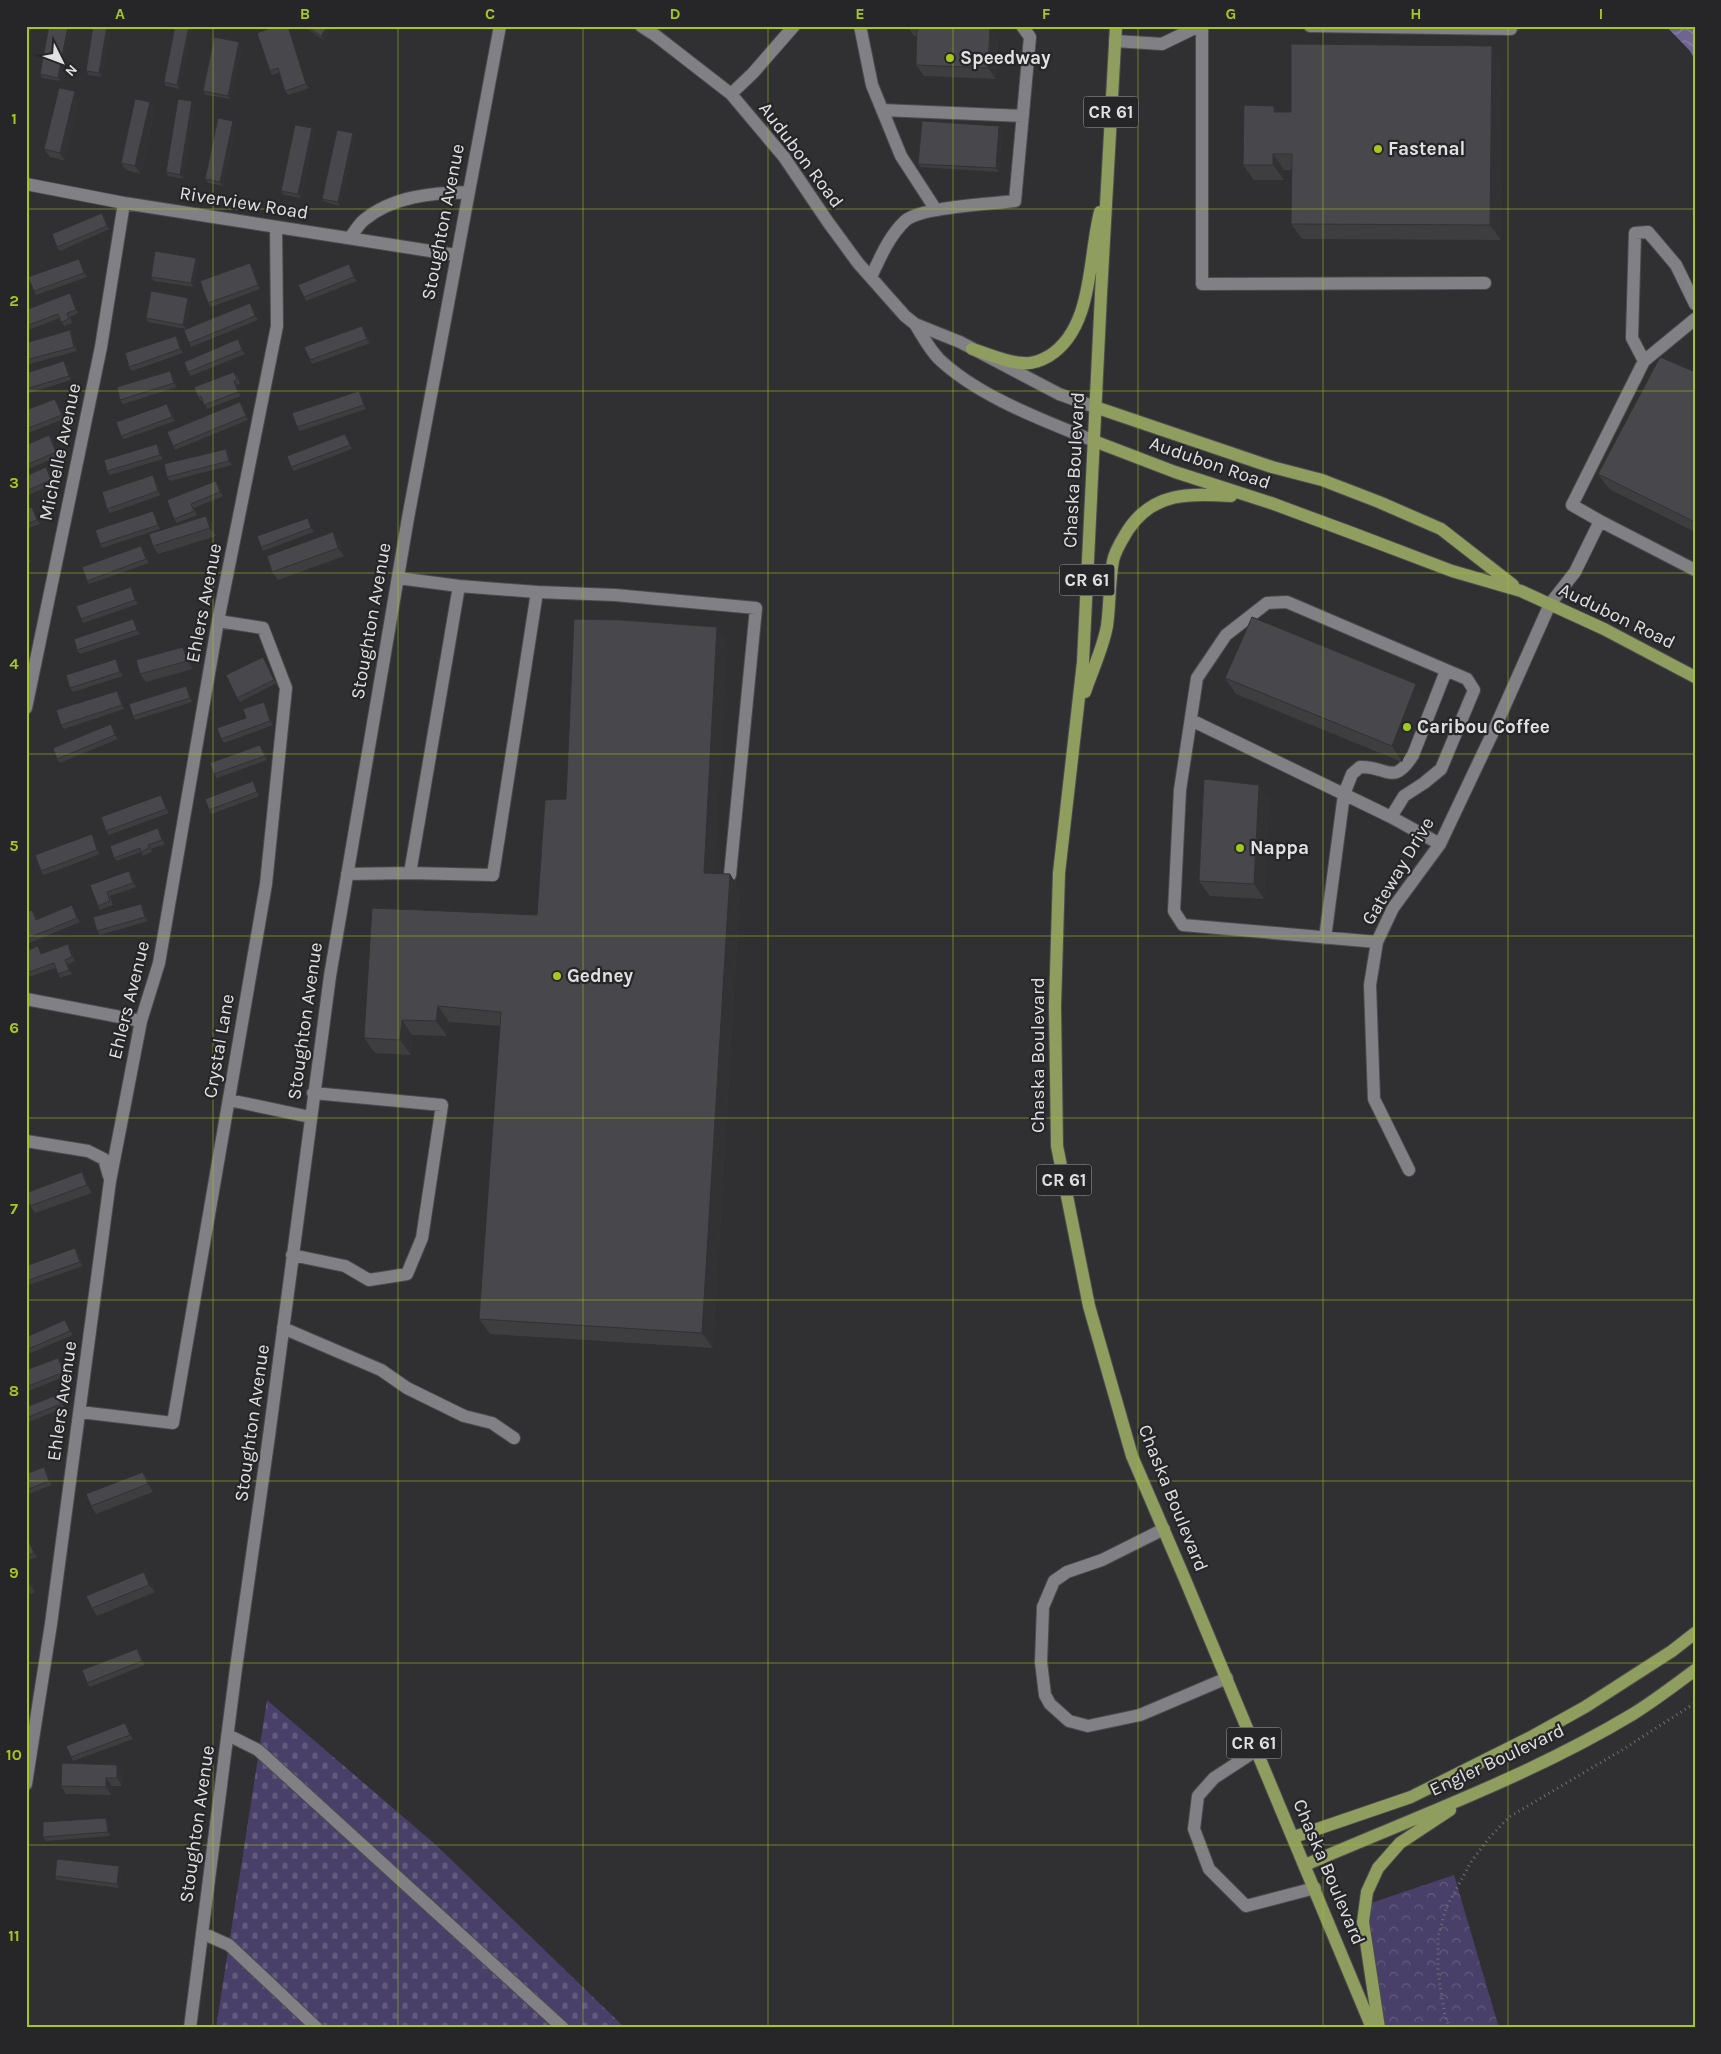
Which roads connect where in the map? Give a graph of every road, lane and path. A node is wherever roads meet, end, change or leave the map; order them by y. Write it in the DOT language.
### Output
graph roads {
  1 [pos="500,26"];
  2 [pos="641,26"];
  3 [pos="794,26"];
  4 [pos="860,26"];
  5 [pos="1022,26"];
  6 [pos="1116,26"];
  7 [pos="1201,26"];
  8 [pos="1310,26"];
  9 [pos="1511,29"];
  10 [pos="1115,41"];
  11 [pos="731,94"];
  12 [pos="882,110"];
  13 [pos="1023,116"];
  14 [pos="1107,183"];
  15 [pos="26,184"];
  16 [pos="468,192"];
  17 [pos="124,203"];
  18 [pos="936,210"];
  19 [pos="276,227"];
  20 [pos="350,238"];
  21 [pos="456,255"];
  22 [pos="871,277"];
  23 [pos="1486,283"];
  24 [pos="1695,304"];
  25 [pos="1695,319"];
  26 [pos="915,324"];
  27 [pos="972,348"];
  28 [pos="1644,362"];
  29 [pos="1096,407"];
  30 [pos="1094,441"];
  31 [pos="1251,497"];
  32 [pos="1600,521"];
  33 [pos="1695,570"];
  34 [pos="398,578"];
  35 [pos="458,586"];
  36 [pos="1521,591"];
  37 [pos="537,592"];
  38 [pos="1550,604"];
  39 [pos="218,621"];
  40 [pos="1446,671"];
  41 [pos="1695,677"];
  42 [pos="26,708"];
  43 [pos="1077,718"];
  44 [pos="1191,720"];
  45 [pos="1344,794"];
  46 [pos="1391,817"];
  47 [pos="1440,844"];
  48 [pos="410,873"];
  49 [pos="347,874"];
  50 [pos="730,875"];
  51 [pos="1325,938"];
  52 [pos="1377,942"];
  53 [pos="26,999"];
  54 [pos="141,1021"];
  55 [pos="313,1093"];
  56 [pos="229,1100"];
  57 [pos="310,1117"];
  58 [pos="26,1141"];
  59 [pos="1409,1170"];
  60 [pos="110,1180"];
  61 [pos="292,1255"];
  62 [pos="283,1328"];
  63 [pos="80,1412"];
  64 [pos="514,1438"];
  65 [pos="1164,1529"];
  66 [pos="1695,1633"];
  67 [pos="1695,1670"];
  68 [pos="1227,1678"];
  69 [pos="1695,1703"];
  70 [pos="228,1735"];
  71 [pos="1257,1750"];
  72 [pos="26,1784"];
  73 [pos="1480,1792"];
  74 [pos="1294,1837"];
  75 [pos="1306,1865"];
  76 [pos="1316,1888"];
  77 [pos="202,1933"];
  78 [pos="190,2028"];
  79 [pos="317,2028"];
  80 [pos="563,2028"];
  81 [pos="1372,2028"];
  82 [pos="1379,2028"];
  83 [pos="1450,2028"];
  1 -- 16 [label="street, Stoughton Avenue"];
  2 -- 11 [label="street, Audubon Road"];
  3 -- 11 [label="street"];
  4 -- 12 [label="street"];
  5 -- 13 [label="street"];
  6 -- 10 [label="main road, Chaska Boulevard / CR 61"];
  7 -- 10 [label="street"];
  7 -- 23 [label="street"];
  8 -- 9 [label="street"];
  10 -- 14 [label="main road, Chaska Boulevard / CR 61"];
  11 -- 22 [label="street, Audubon Road"];
  12 -- 13 [label="street"];
  12 -- 18 [label="street"];
  13 -- 18 [label="street"];
  14 -- 27 [label="main road"];
  14 -- 29 [label="main road, Chaska Boulevard / CR 61"];
  15 -- 17 [label="street, Riverview Road"];
  16 -- 20 [label="street"];
  16 -- 21 [label="street, Stoughton Avenue"];
  17 -- 19 [label="street, Riverview Road"];
  17 -- 42 [label="street, Michelle Avenue"];
  18 -- 22 [label="street"];
  19 -- 20 [label="street, Riverview Road"];
  19 -- 39 [label="street, Ehlers Avenue"];
  20 -- 21 [label="street, Riverview Road"];
  21 -- 34 [label="street, Stoughton Avenue"];
  22 -- 26 [label="street, Audubon Road"];
  24 -- 28 [label="street"];
  25 -- 28 [label="street"];
  26 -- 27 [label="street, Audubon Road"];
  26 -- 30 [label="street, Audubon Road"];
  27 -- 29 [label="street, Audubon Road"];
  28 -- 32 [label="street"];
  29 -- 30 [label="main road, Chaska Boulevard / CR 61"];
  29 -- 36 [label="main road, Audubon Road"];
  30 -- 31 [label="main road, Audubon Road"];
  30 -- 43 [label="main road, Chaska Boulevard / CR 61"];
  31 -- 36 [label="main road, Audubon Road"];
  31 -- 43 [label="main road"];
  32 -- 33 [label="street"];
  32 -- 38 [label="street, Gateway Drive"];
  34 -- 35 [label="street"];
  34 -- 49 [label="street, Stoughton Avenue"];
  35 -- 37 [label="street"];
  35 -- 48 [label="street"];
  36 -- 38 [label="main road, Audubon Road"];
  37 -- 48 [label="street"];
  37 -- 50 [label="street"];
  38 -- 41 [label="main road, Audubon Road"];
  38 -- 47 [label="street, Gateway Drive"];
  39 -- 54 [label="street, Ehlers Avenue"];
  39 -- 56 [label="street, Crystal Lane"];
  40 -- 44 [label="street"];
  40 -- 45 [label="street"];
  40 -- 46 [label="street"];
  43 -- 65 [label="main road, Chaska Boulevard / CR 61"];
  44 -- 45 [label="street"];
  44 -- 51 [label="street"];
  45 -- 46 [label="street"];
  45 -- 51 [label="street"];
  46 -- 47 [label="street"];
  47 -- 52 [label="street, Gateway Drive"];
  48 -- 49 [label="street"];
  49 -- 55 [label="street, Stoughton Avenue"];
  51 -- 52 [label="street"];
  52 -- 59 [label="street, Gateway Drive"];
  53 -- 54 [label="street"];
  54 -- 60 [label="street, Ehlers Avenue"];
  55 -- 57 [label="street, Stoughton Avenue"];
  55 -- 61 [label="street"];
  56 -- 57 [label="street"];
  56 -- 63 [label="street, Crystal Lane"];
  57 -- 61 [label="street, Stoughton Avenue"];
  58 -- 60 [label="street"];
  60 -- 63 [label="street, Ehlers Avenue"];
  61 -- 62 [label="street, Stoughton Avenue"];
  62 -- 64 [label="street"];
  62 -- 70 [label="street, Stoughton Avenue"];
  63 -- 72 [label="street, Ehlers Avenue"];
  65 -- 68 [label="main road, Chaska Boulevard / CR 61"];
  65 -- 68 [label="street"];
  66 -- 74 [label="main road"];
  67 -- 73 [label="main road, Engler Boulevard"];
  68 -- 71 [label="main road, Chaska Boulevard / CR 61"];
  69 -- 83 [label="path"];
  70 -- 77 [label="street, Stoughton Avenue"];
  70 -- 80 [label="street"];
  71 -- 74 [label="main road, Chaska Boulevard / CR 61"];
  71 -- 76 [label="street"];
  73 -- 75 [label="main road, Engler Boulevard"];
  73 -- 82 [label="main road"];
  74 -- 75 [label="main road, Chaska Boulevard / CR 61"];
  75 -- 76 [label="main road, Chaska Boulevard / CR 61"];
  76 -- 81 [label="main road, Chaska Boulevard / CR 61"];
  77 -- 78 [label="street, Stoughton Avenue"];
  77 -- 79 [label="street"];
}
